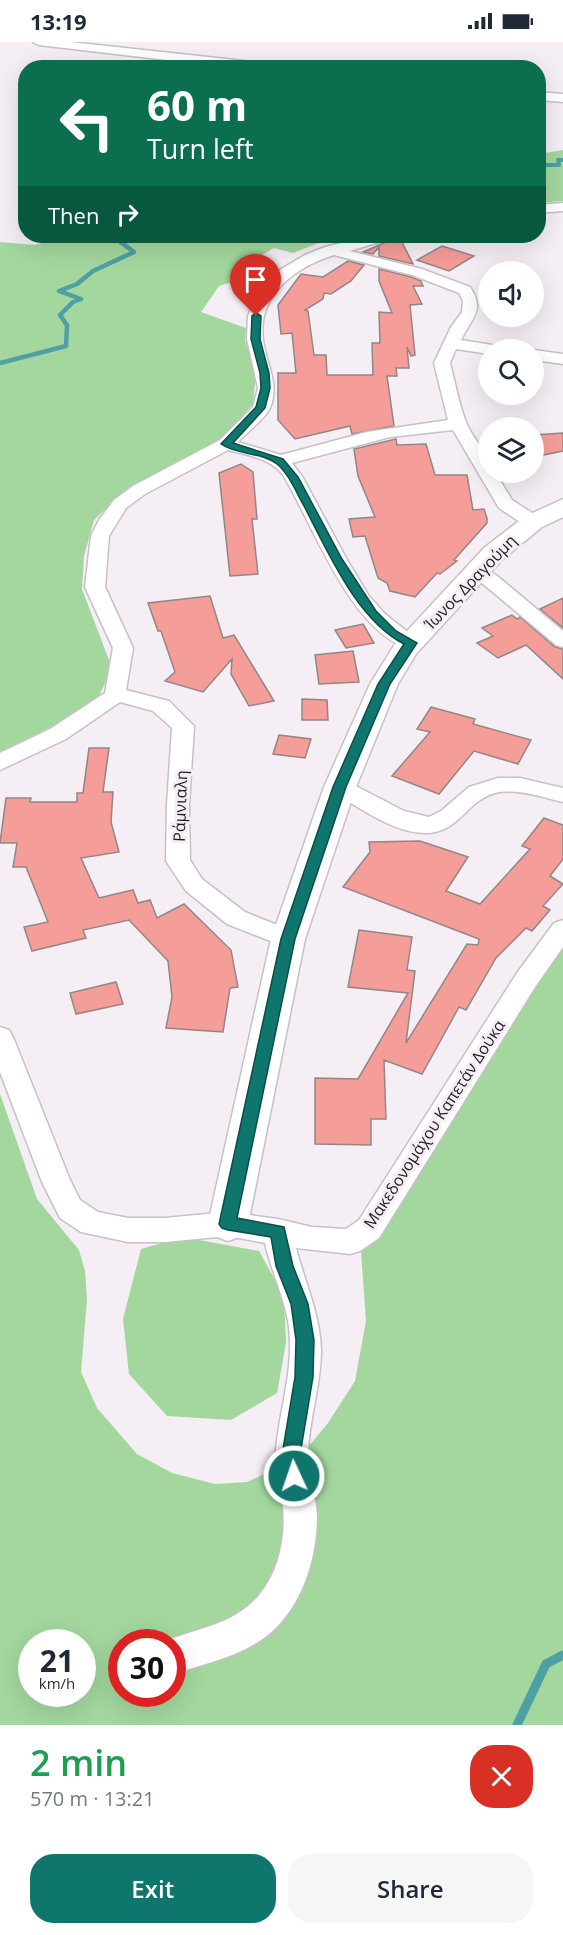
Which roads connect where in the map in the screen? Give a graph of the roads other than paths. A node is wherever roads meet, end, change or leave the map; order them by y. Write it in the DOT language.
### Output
graph roads {
  1 [pos="39,42"];
  2 [pos="169,60"];
  3 [pos="546,97"];
  4 [pos="563,99"];
  5 [pos="563,207"];
  6 [pos="546,208"];
  7 [pos="357,243"];
  8 [pos="330,250"];
  9 [pos="453,344"];
  10 [pos="478,348"];
  11 [pos="544,356"];
  12 [pos="563,359"];
  13 [pos="458,424"];
  14 [pos="226,444"];
  15 [pos="280,461"];
  16 [pos="563,507"];
  17 [pos="533,522"];
  18 [pos="476,572"];
  19 [pos="563,641"];
  20 [pos="411,643"];
  21 [pos="115,694"];
  22 [pos="0,763"];
  23 [pos="340,787"];
  24 [pos="563,795"];
  25 [pos="563,929"];
  26 [pos="288,939"];
  27 [pos="0,1037"];
  28 [pos="228,1224"];
  29 [pos="278,1232"];
  30 [pos="186,1652"];
  1 -- 2 [label="street"];
  3 -- 4 [label="street"];
  5 -- 6 [label="street"];
  7 -- 8 [label="street"];
  8 -- 9 [label="street"];
  8 -- 14 [label="street"];
  9 -- 10 [label="street"];
  9 -- 13 [label="street"];
  11 -- 12 [label="street"];
  13 -- 15 [label="street"];
  13 -- 17 [label="street"];
  14 -- 15 [label="street"];
  14 -- 21 [label="street"];
  15 -- 20 [label="street"];
  16 -- 17 [label="street, Ίωνος Δραγούμη"];
  17 -- 18 [label="street, Ίωνος Δραγούμη"];
  18 -- 19 [label="street"];
  18 -- 20 [label="street, Ίωνος Δραγούμη"];
  20 -- 23 [label="street, Ίωνος Δραγούμη"];
  21 -- 22 [label="street"];
  21 -- 26 [label="street, Ράμνιαλη"];
  23 -- 24 [label="street"];
  23 -- 26 [label="street, Ίωνος Δραγούμη"];
  25 -- 29 [label="street, Μακεδονομάχου Καπετάν Δούκα"];
  26 -- 28 [label="street, Ίωνος Δραγούμη"];
  27 -- 28 [label="street, Μακεδονομάχου Καπετάν Δούκα"];
  28 -- 29 [label="street, Μακεδονομάχου Καπετάν Δούκα"];
  29 -- 30 [label="street"];
}
